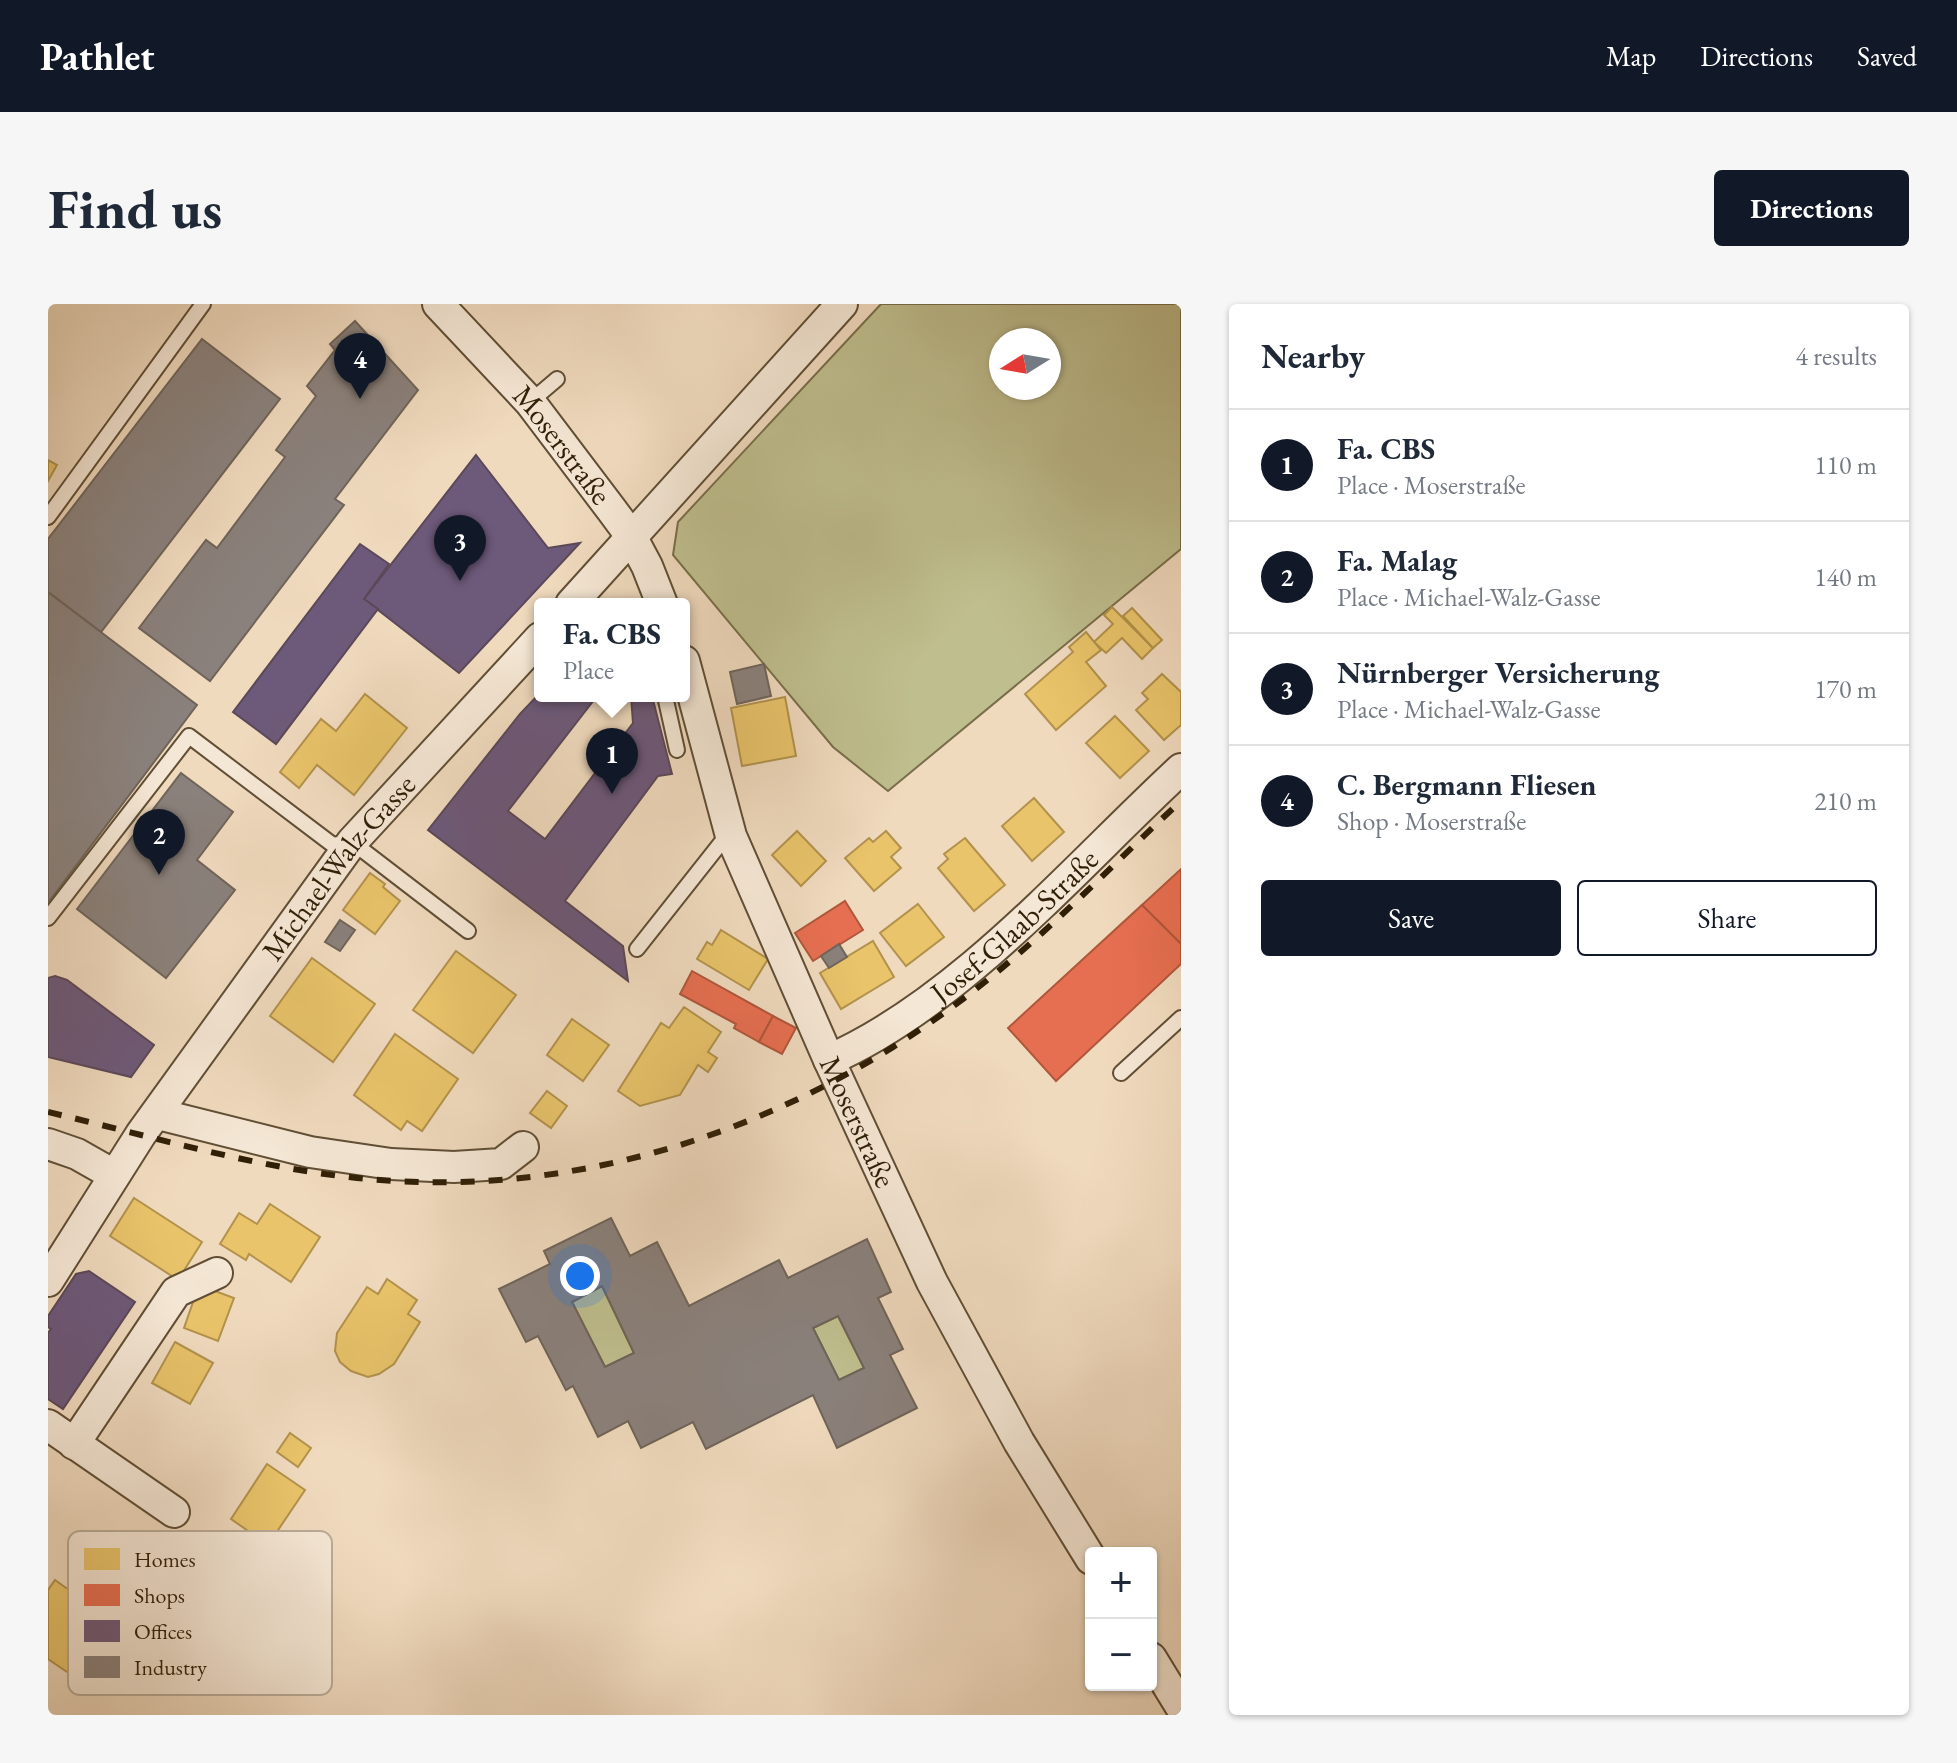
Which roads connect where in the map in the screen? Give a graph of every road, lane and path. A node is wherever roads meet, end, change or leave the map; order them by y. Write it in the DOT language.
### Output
graph roads {
  1 [pos="203,304"];
  2 [pos="438,304"];
  3 [pos="831,308"];
  4 [pos="557,379"];
  5 [pos="530,402"];
  6 [pos="48,517"];
  7 [pos="631,536"];
  8 [pos="576,598"];
  9 [pos="660,598"];
  10 [pos="534,645"];
  11 [pos="690,683"];
  12 [pos="666,702"];
  13 [pos="677,750"];
  14 [pos="1181,769"];
  15 [pos="731,836"];
  16 [pos="352,842"];
  17 [pos="48,918"];
  18 [pos="468,931"];
  19 [pos="637,949"];
  20 [pos="1181,1018"];
  21 [pos="829,1060"];
  22 [pos="1121,1073"];
  23 [pos="158,1114"];
  24 [pos="48,1144"];
  25 [pos="523,1147"];
  26 [pos="114,1175"];
  27 [pos="217,1273"];
  28 [pos="48,1281"];
  29 [pos="48,1425"];
  30 [pos="74,1444"];
  31 [pos="174,1512"];
  32 [pos="1085,1549"];
  33 [pos="1157,1668"];
  34 [pos="1181,1707"];
  1 -- 6 [label="lane"];
  2 -- 5 [label="street, Moserstraße"];
  3 -- 7 [label="street"];
  4 -- 5 [label="lane"];
  5 -- 7 [label="street, Moserstraße"];
  7 -- 8 [label="street"];
  7 -- 9 [label="street, Moserstraße"];
  10 -- 16 [label="street, Michael-Walz-Gasse"];
  11 -- 15 [label="street, Moserstraße"];
  12 -- 13 [label="lane"];
  14 -- 21 [label="street, Josef-Glaab-Straße"];
  15 -- 19 [label="lane"];
  15 -- 21 [label="street, Moserstraße"];
  16 -- 17 [label="lane"];
  16 -- 18 [label="lane"];
  16 -- 23 [label="street, Michael-Walz-Gasse"];
  20 -- 22 [label="lane"];
  21 -- 32 [label="street, Moserstraße"];
  23 -- 25 [label="street"];
  23 -- 26 [label="street, Michael-Walz-Gasse"];
  24 -- 26 [label="street"];
  26 -- 28 [label="street, Michael-Walz-Gasse"];
  27 -- 30 [label="street"];
  29 -- 30 [label="street"];
  30 -- 31 [label="street"];
  33 -- 34 [label="street"];
}
